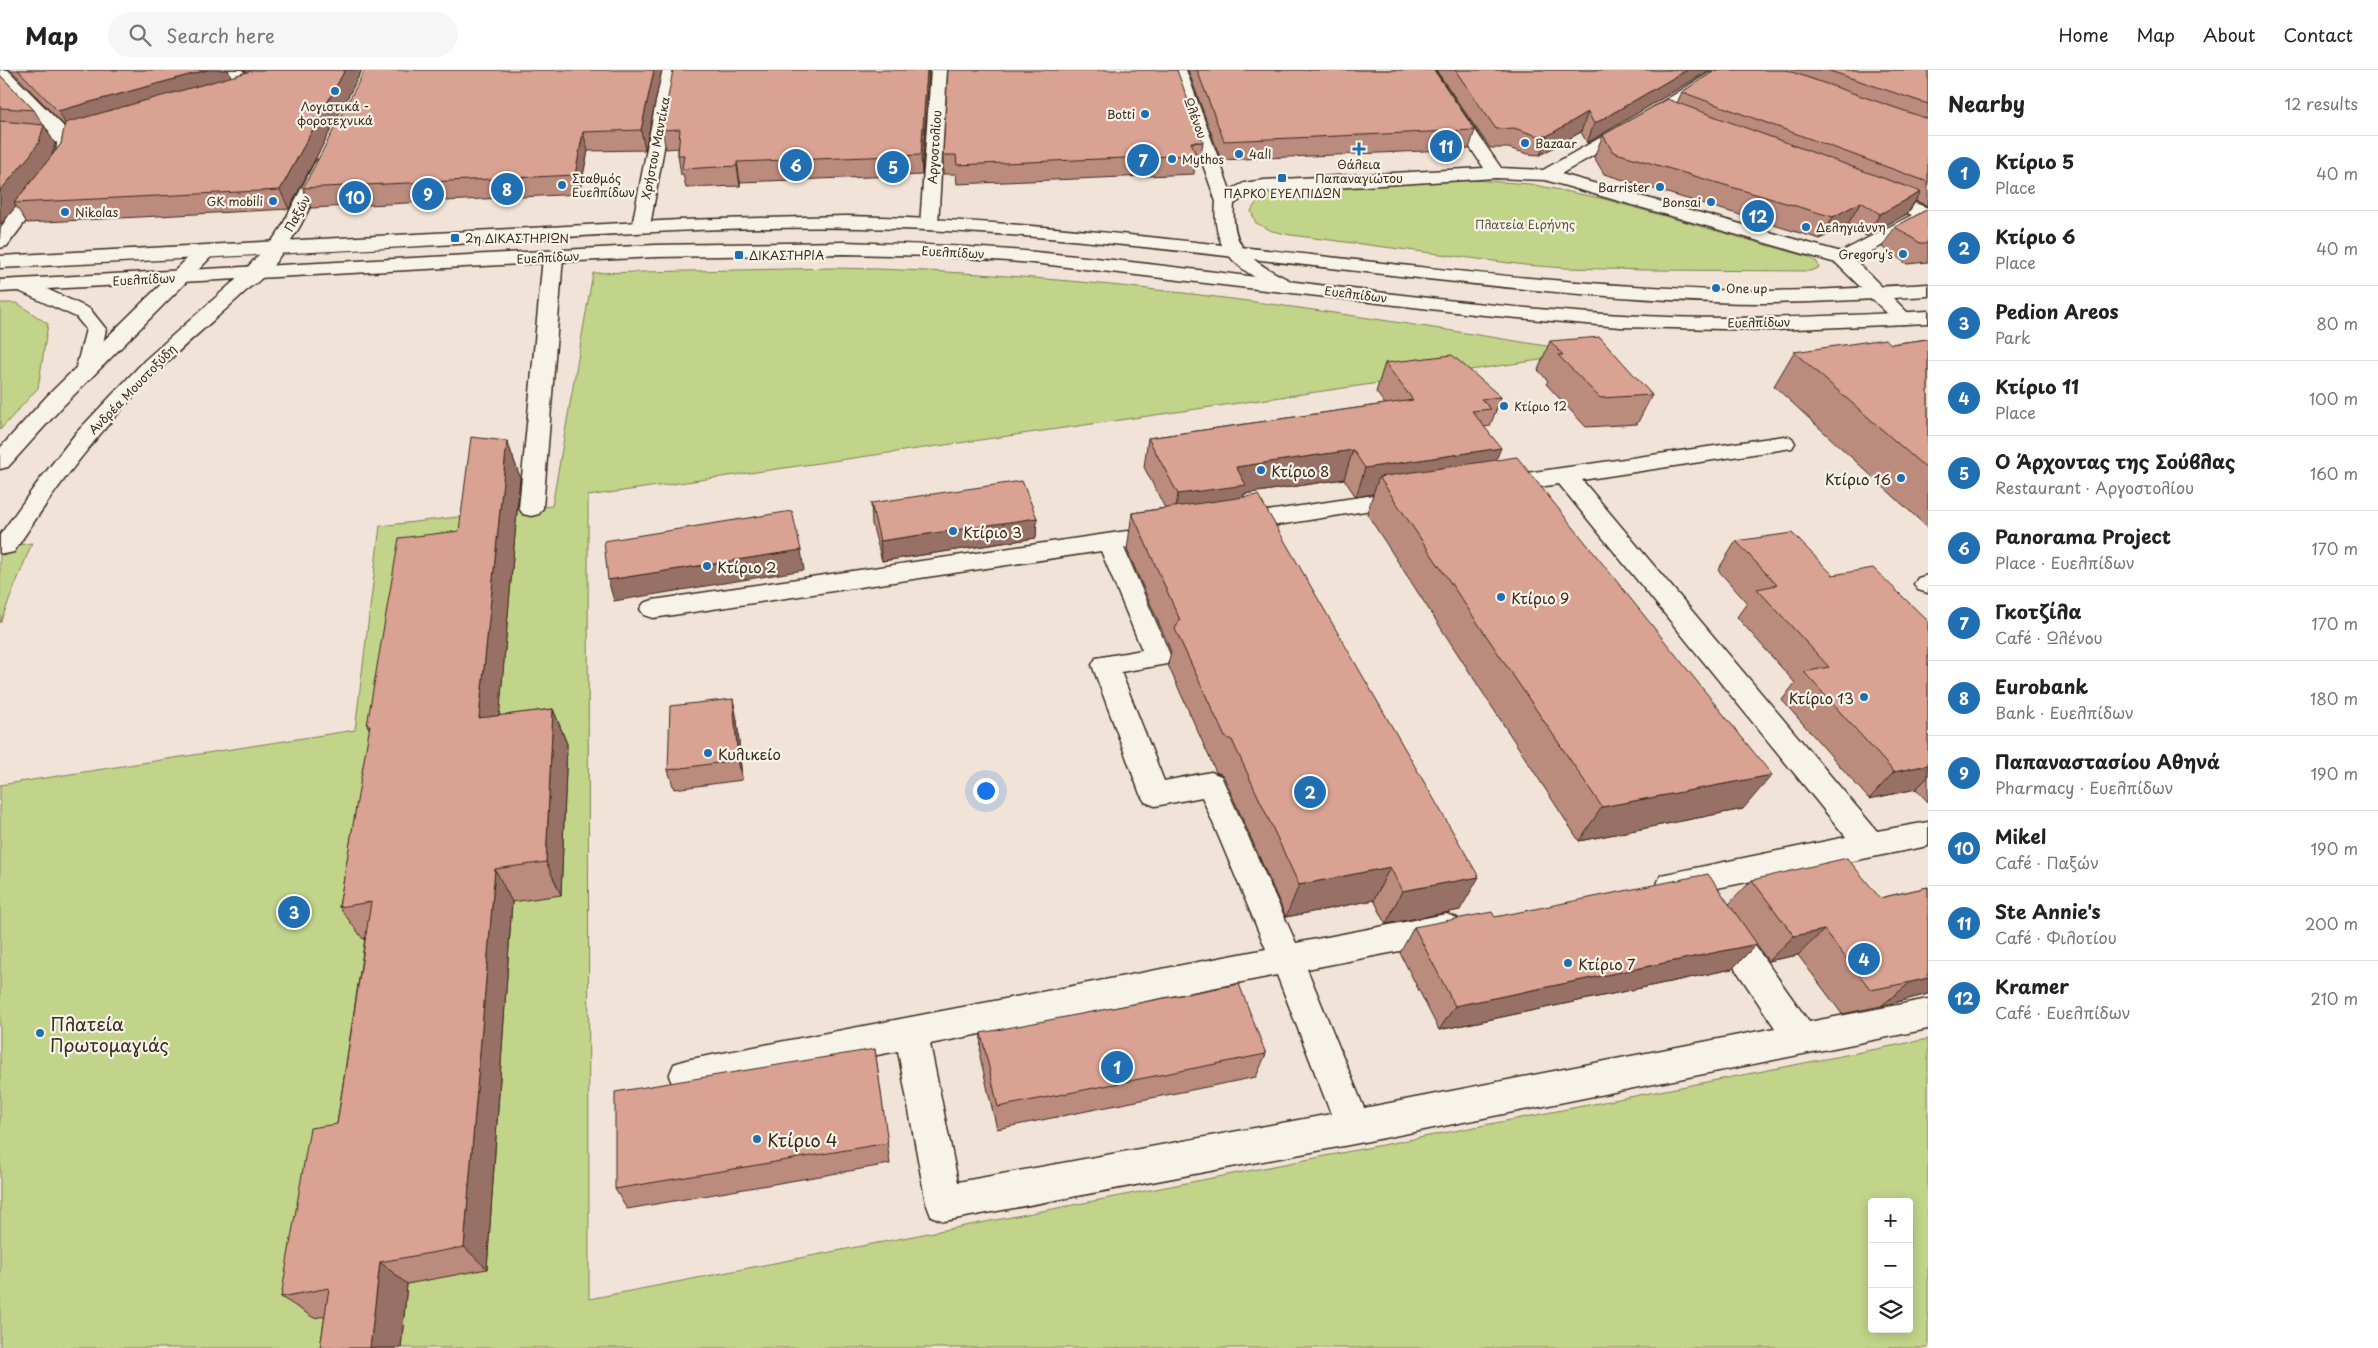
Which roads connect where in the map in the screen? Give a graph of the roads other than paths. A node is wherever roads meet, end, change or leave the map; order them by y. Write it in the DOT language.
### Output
graph roads {
  1 [pos="233,70"];
  2 [pos="670,70"];
  3 [pos="939,70"];
  4 [pos="1178,70"];
  5 [pos="1426,70"];
  6 [pos="1725,70"];
  7 [pos="0,71"];
  8 [pos="269,80"];
  9 [pos="250,86"];
  10 [pos="232,91"];
  11 [pos="1657,112"];
  12 [pos="1676,119"];
  13 [pos="0,132"];
  14 [pos="83,133"];
  15 [pos="65,138"];
  16 [pos="331,149"];
  17 [pos="1496,174"];
  18 [pos="1546,175"];
  19 [pos="1862,189"];
  20 [pos="1225,202"];
  21 [pos="1928,214"];
  22 [pos="929,225"];
  23 [pos="641,226"];
  24 [pos="0,242"];
  25 [pos="276,248"];
  26 [pos="1233,251"];
  27 [pos="205,252"];
  28 [pos="553,257"];
  29 [pos="1843,259"];
  30 [pos="0,262"];
  31 [pos="182,277"];
  32 [pos="247,280"];
  33 [pos="23,285"];
  34 [pos="1284,285"];
  35 [pos="0,286"];
  36 [pos="1928,290"];
  37 [pos="1878,293"];
  38 [pos="1928,317"];
  39 [pos="1903,318"];
  40 [pos="87,368"];
  41 [pos="1784,443"];
  42 [pos="0,462"];
  43 [pos="1564,475"];
  44 [pos="1478,488"];
  45 [pos="1430,495"];
  46 [pos="531,508"];
  47 [pos="1207,528"];
  48 [pos="1148,536"];
  49 [pos="1108,542"];
  50 [pos="6,546"];
  51 [pos="653,609"];
  52 [pos="1928,834"];
  53 [pos="1870,845"];
  54 [pos="1691,880"];
  55 [pos="1642,889"];
  56 [pos="1478,922"];
  57 [pos="1287,960"];
  58 [pos="1928,1014"];
  59 [pos="911,1032"];
  60 [pos="1802,1039"];
  61 [pos="686,1076"];
  62 [pos="1354,1127"];
  1 -- 9 [label="street"];
  2 -- 23 [label="street, Χρήστου Μαντίκα"];
  3 -- 22 [label="street, Αργοστολίου"];
  4 -- 20 [label="street, Ωλένου"];
  5 -- 17 [label="street"];
  6 -- 11 [label="street"];
  7 -- 15 [label="street"];
  8 -- 9 [label="street"];
  9 -- 10 [label="street"];
  11 -- 12 [label="street"];
  11 -- 18 [label="street"];
  13 -- 15 [label="street"];
  14 -- 15 [label="street"];
  15 -- 24 [label="street"];
  16 -- 25 [label="street, Παξών"];
  17 -- 18 [label="street"];
  17 -- 20 [label="street"];
  18 -- 29 [label="street"];
  19 -- 21 [label="street"];
  20 -- 26 [label="street, Ωλένου"];
  21 -- 29 [label="street"];
  22 -- 23 [label="street, Ευελπίδων"];
  22 -- 26 [label="street, Ευελπίδων"];
  23 -- 25 [label="street, Ευελπίδων"];
  25 -- 27 [label="street, Ευελπίδων"];
  25 -- 32 [label="street, Ανδρέα Μουστοξύδη"];
  26 -- 34 [label="street"];
  26 -- 37 [label="street, Ευελπίδων"];
  27 -- 30 [label="street, Ευελπίδων"];
  27 -- 31 [label="street"];
  28 -- 32 [label="street, Ευελπίδων"];
  28 -- 34 [label="street, Ευελπίδων"];
  28 -- 46 [label="street"];
  29 -- 37 [label="street"];
  31 -- 32 [label="street, Ευελπίδων"];
  31 -- 33 [label="street, Ευελπίδων"];
  31 -- 40 [label="street"];
  32 -- 50 [label="street, Ανδρέα Μουστοξύδη"];
  33 -- 35 [label="street, Ευελπίδων"];
  33 -- 40 [label="street"];
  34 -- 39 [label="street, Ευελπίδων"];
  36 -- 37 [label="street, Ευελπίδων"];
  37 -- 39 [label="street"];
  38 -- 39 [label="street, Ευελπίδων"];
  40 -- 42 [label="street"];
  41 -- 43 [label="street"];
  43 -- 44 [label="street"];
  43 -- 53 [label="street"];
  45 -- 47 [label="street"];
  48 -- 49 [label="street"];
  49 -- 51 [label="street"];
  49 -- 57 [label="street"];
  52 -- 53 [label="street"];
  53 -- 54 [label="street"];
  54 -- 55 [label="street"];
  54 -- 60 [label="street"];
  56 -- 57 [label="street"];
  57 -- 59 [label="street"];
  57 -- 62 [label="street"];
  58 -- 60 [label="street"];
  59 -- 61 [label="street"];
  59 -- 62 [label="street"];
  60 -- 62 [label="street"];
}
